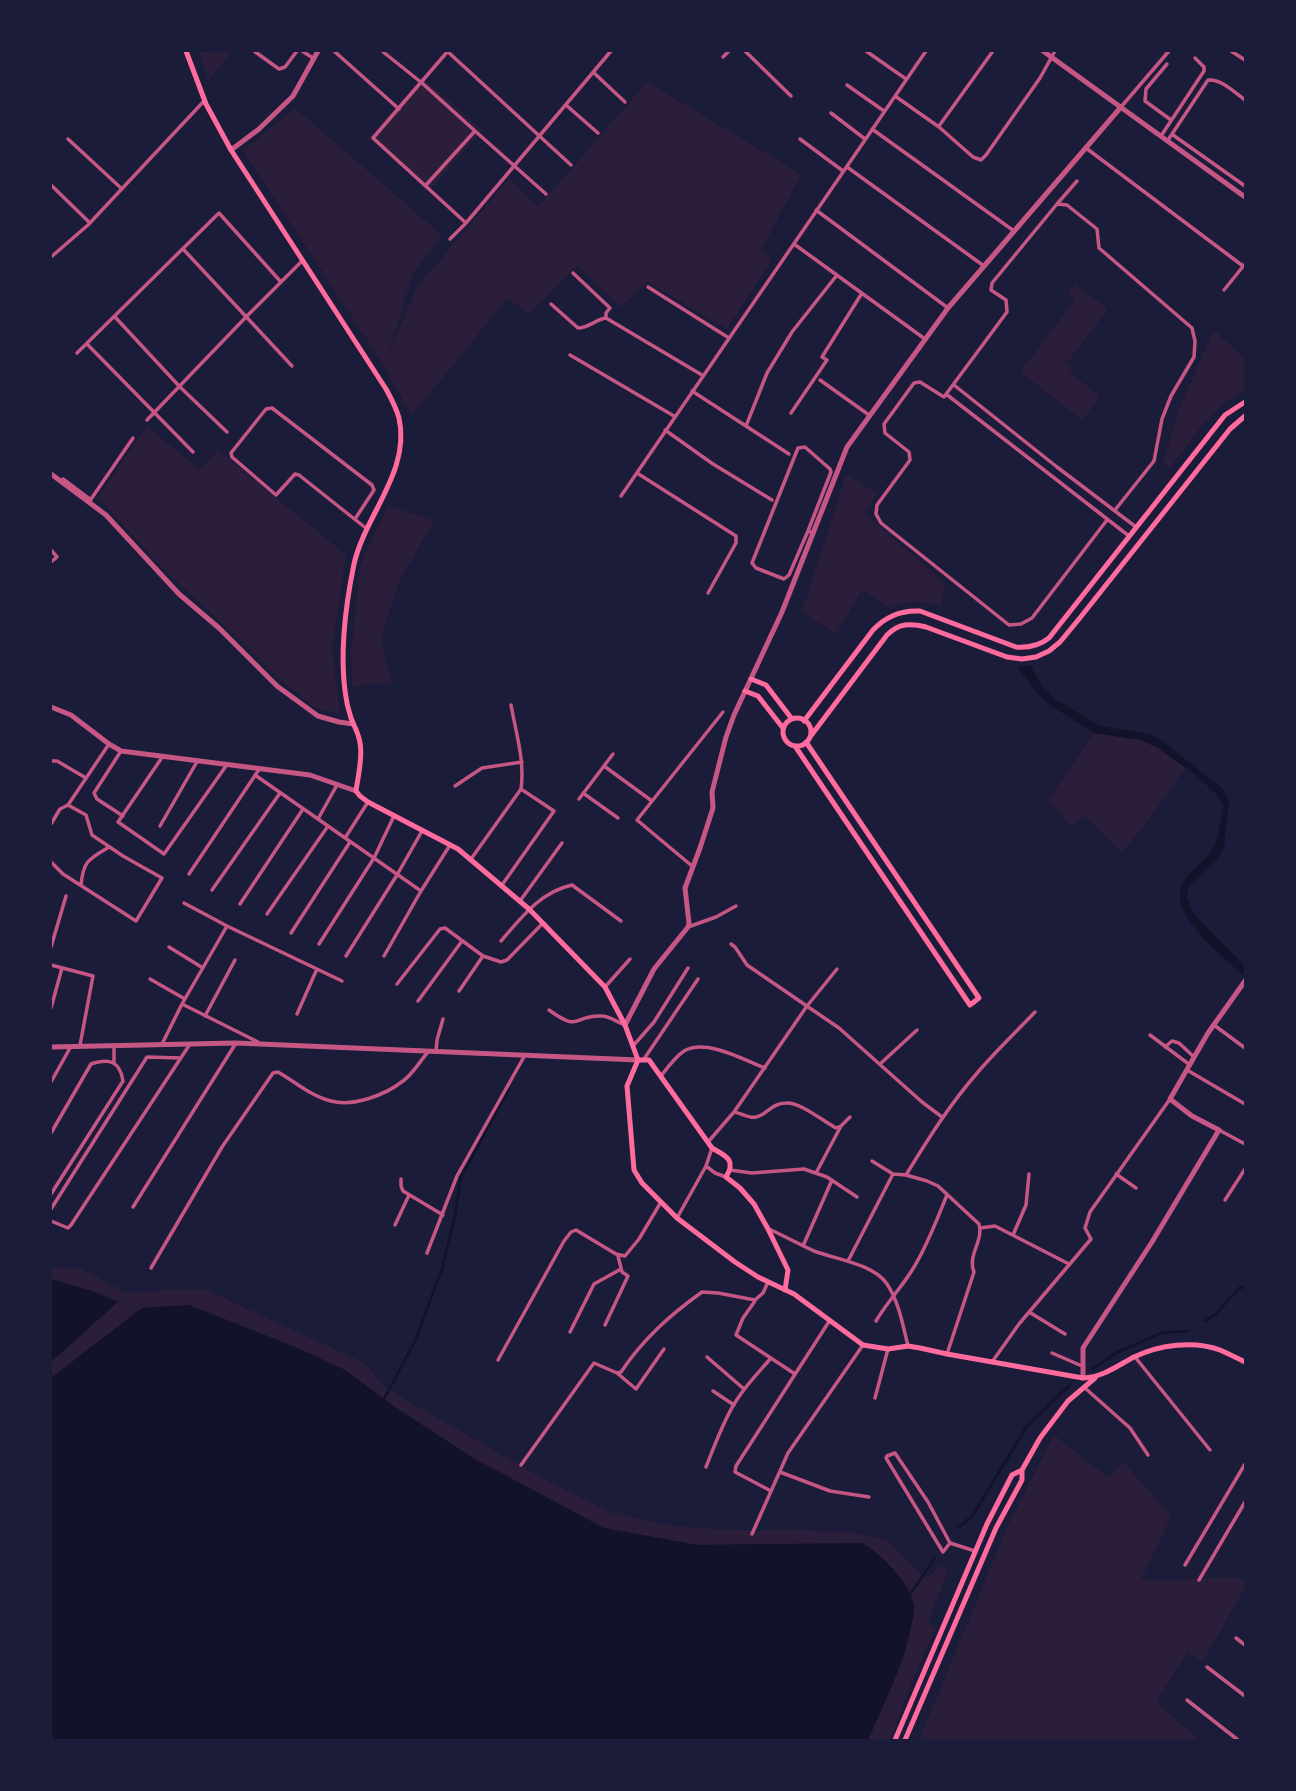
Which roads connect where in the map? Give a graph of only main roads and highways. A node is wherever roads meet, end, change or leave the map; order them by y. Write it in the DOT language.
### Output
graph roads {
  1 [pos="186,51"];
  2 [pos="1245,402"];
  3 [pos="1245,416"];
  4 [pos="1096,578"];
  5 [pos="1105,584"];
  6 [pos="929,614"];
  7 [pos="926,627"];
  8 [pos="751,679"];
  9 [pos="746,691"];
  10 [pos="792,719"];
  11 [pos="804,721"];
  12 [pos="783,729"];
  13 [pos="808,740"];
  14 [pos="795,746"];
  15 [pos="641,1060"];
  16 [pos="785,1290"];
  17 [pos="1245,1361"];
  18 [pos="1095,1378"];
  19 [pos="1021,1469"];
  20 [pos="967,1573"];
  21 [pos="976,1577"];
  22 [pos="911,1703"];
  23 [pos="920,1706"];
  24 [pos="895,1740"];
  25 [pos="905,1740"];
  1 -- 15 [label="main road"];
  2 -- 4 [label="main road"];
  3 -- 5 [label="main road"];
  4 -- 5 [label="main road"];
  4 -- 6 [label="main road"];
  5 -- 7 [label="main road"];
  6 -- 7 [label="main road"];
  6 -- 11 [label="main road"];
  7 -- 13 [label="main road"];
  8 -- 10 [label="main road"];
  9 -- 12 [label="main road"];
  10 -- 11 [label="main road"];
  10 -- 12 [label="main road"];
  11 -- 13 [label="main road"];
  12 -- 14 [label="main road"];
  13 -- 14 [label="main road"];
  13 -- 14 [label="main road"];
  15 -- 16 [label="main road"];
  15 -- 16 [label="main road"];
  16 -- 18 [label="main road"];
  17 -- 18 [label="main road"];
  18 -- 19 [label="main road"];
  19 -- 20 [label="main road"];
  19 -- 21 [label="main road"];
  20 -- 21 [label="main road"];
  20 -- 22 [label="main road"];
  21 -- 23 [label="main road"];
  22 -- 23 [label="main road"];
  22 -- 24 [label="main road"];
  23 -- 25 [label="main road"];
}
